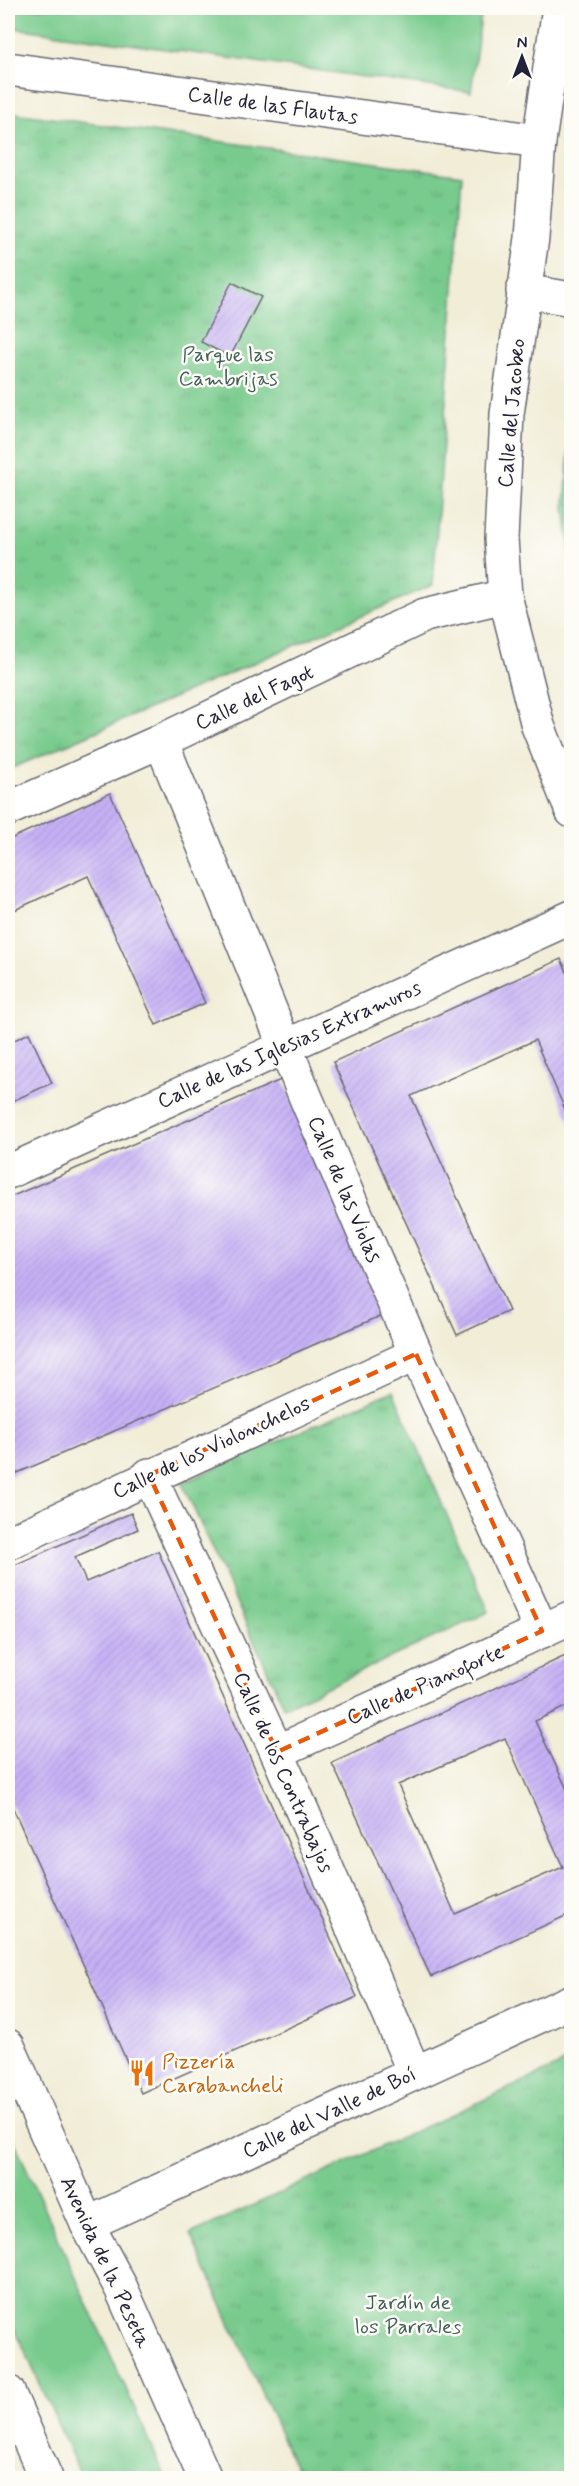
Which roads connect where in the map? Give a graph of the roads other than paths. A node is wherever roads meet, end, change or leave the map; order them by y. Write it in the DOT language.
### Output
graph roads {
  1 [pos="559,8"];
  2 [pos="8,69"];
  3 [pos="539,141"];
  4 [pos="523,291"];
  5 [pos="572,298"];
  6 [pos="505,596"];
  7 [pos="161,741"];
  8 [pos="8,809"];
  9 [pos="572,811"];
  10 [pos="572,917"];
  11 [pos="284,1046"];
  12 [pos="8,1172"];
  13 [pos="416,1354"];
  14 [pos="149,1475"];
  15 [pos="8,1543"];
  16 [pos="572,1617"];
  17 [pos="542,1631"];
  18 [pos="277,1752"];
  19 [pos="572,2001"];
  20 [pos="8,2046"];
  21 [pos="414,2072"];
  22 [pos="87,2224"];
  23 [pos="8,2392"];
  24 [pos="46,2478"];
  25 [pos="204,2478"];
  1 -- 3 [label="street, Calle del Jacobeo"];
  2 -- 3 [label="street, Calle de las Flautas"];
  3 -- 4 [label="street, Calle del Jacobeo"];
  4 -- 5 [label="street"];
  4 -- 6 [label="street, Calle del Jacobeo"];
  6 -- 7 [label="street, Calle del Fagot"];
  6 -- 9 [label="street, Calle del Jacobeo"];
  7 -- 8 [label="street, Calle del Fagot"];
  7 -- 11 [label="street, Calle de las Violas"];
  10 -- 11 [label="street, Calle de las Iglesias Extramuros"];
  11 -- 12 [label="street, Calle de las Iglesias Extramuros"];
  11 -- 13 [label="street, Calle de las Violas"];
  13 -- 14 [label="street, Calle de los Violonchelos"];
  13 -- 17 [label="street, Calle de las Violas"];
  14 -- 15 [label="street, Calle de los Violonchelos"];
  14 -- 18 [label="street, Calle de los Contrabajos"];
  16 -- 17 [label="street, Calle de Pianoforte"];
  17 -- 18 [label="street, Calle de Pianoforte"];
  18 -- 21 [label="street, Calle de los Contrabajos"];
  19 -- 21 [label="street, Calle del Valle de Boí"];
  20 -- 22 [label="street, Avenida de la Peseta"];
  21 -- 22 [label="street, Calle del Valle de Boí"];
  22 -- 25 [label="street, Avenida de la Peseta"];
  23 -- 24 [label="street"];
}
